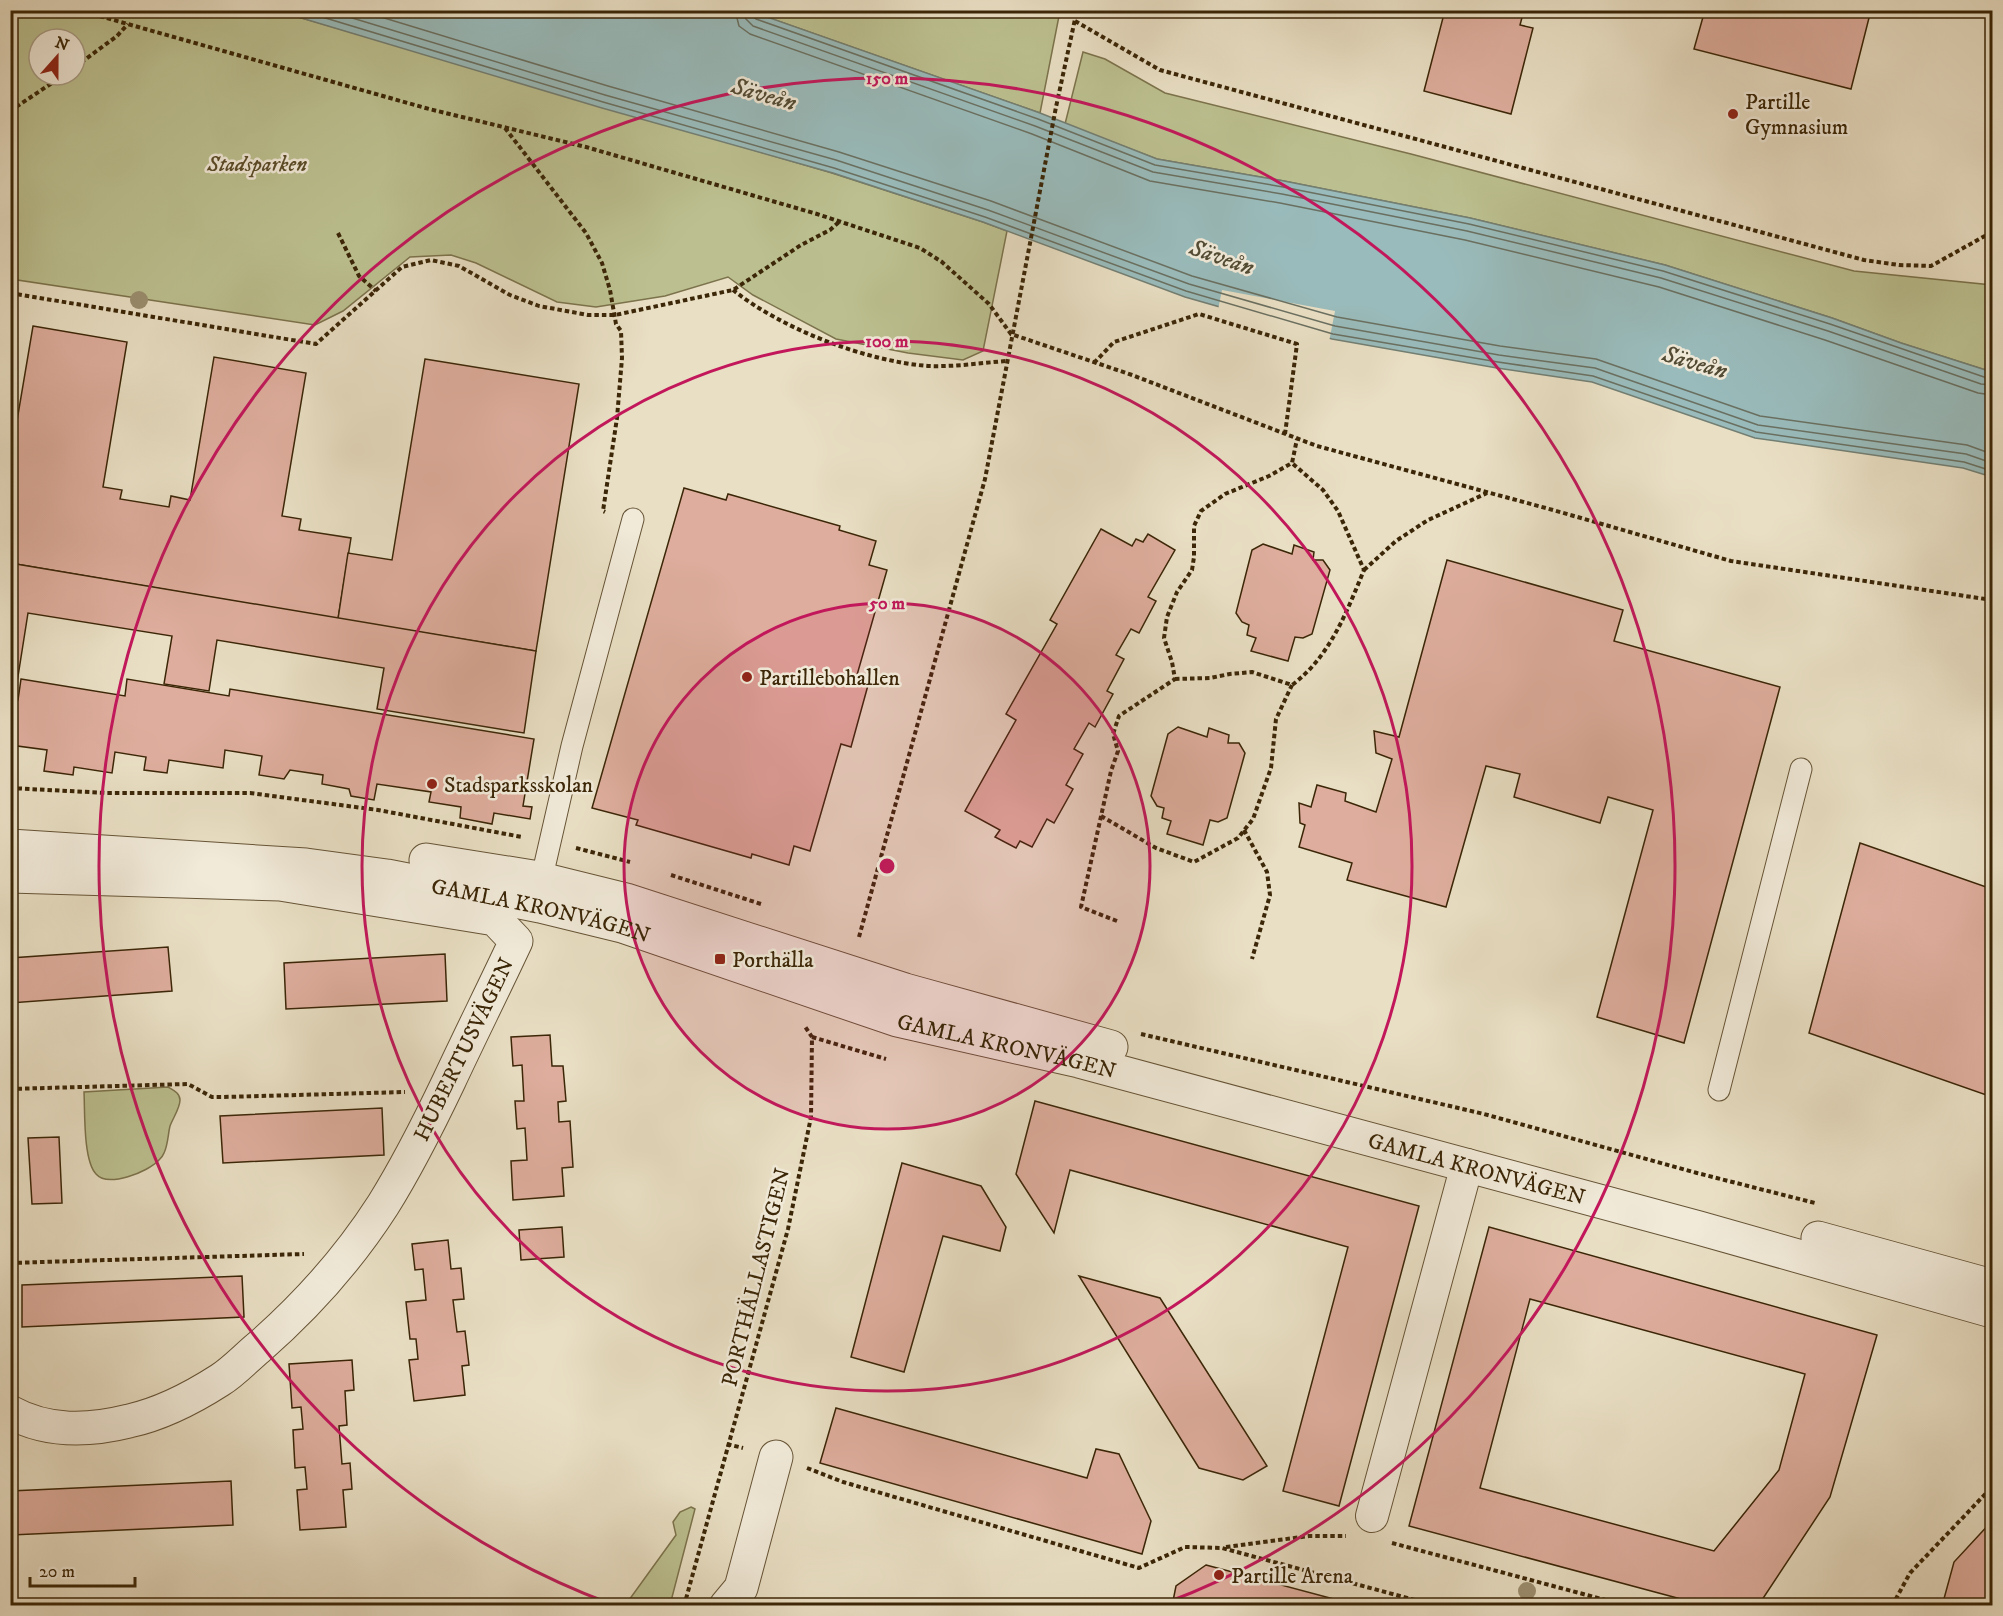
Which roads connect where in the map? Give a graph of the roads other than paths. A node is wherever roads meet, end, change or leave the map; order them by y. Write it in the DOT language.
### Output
graph roads {
  1 [pos="633,519"];
  2 [pos="1801,770"];
  3 [pos="10,823"];
  4 [pos="10,846"];
  5 [pos="10,876"];
  6 [pos="538,892"];
  7 [pos="1719,1090"];
  8 [pos="1467,1165"];
  9 [pos="1992,1286"];
  10 [pos="1992,1311"];
  11 [pos="10,1412"];
  12 [pos="788,1461"];
  13 [pos="1363,1526"];
  14 [pos="738,1600"];
  1 -- 6 [label="lane"];
  2 -- 7 [label="lane"];
  3 -- 6 [label="street, GAMLA KRONVÄGEN"];
  4 -- 6 [label="street, GAMLA KRONVÄGEN"];
  5 -- 11 [label="street, HUBERTUSVÄGEN"];
  6 -- 8 [label="street, GAMLA KRONVÄGEN"];
  6 -- 9 [label="street, GAMLA KRONVÄGEN"];
  8 -- 10 [label="street, GAMLA KRONVÄGEN"];
  8 -- 13 [label="street"];
  12 -- 14 [label="street"];
}
